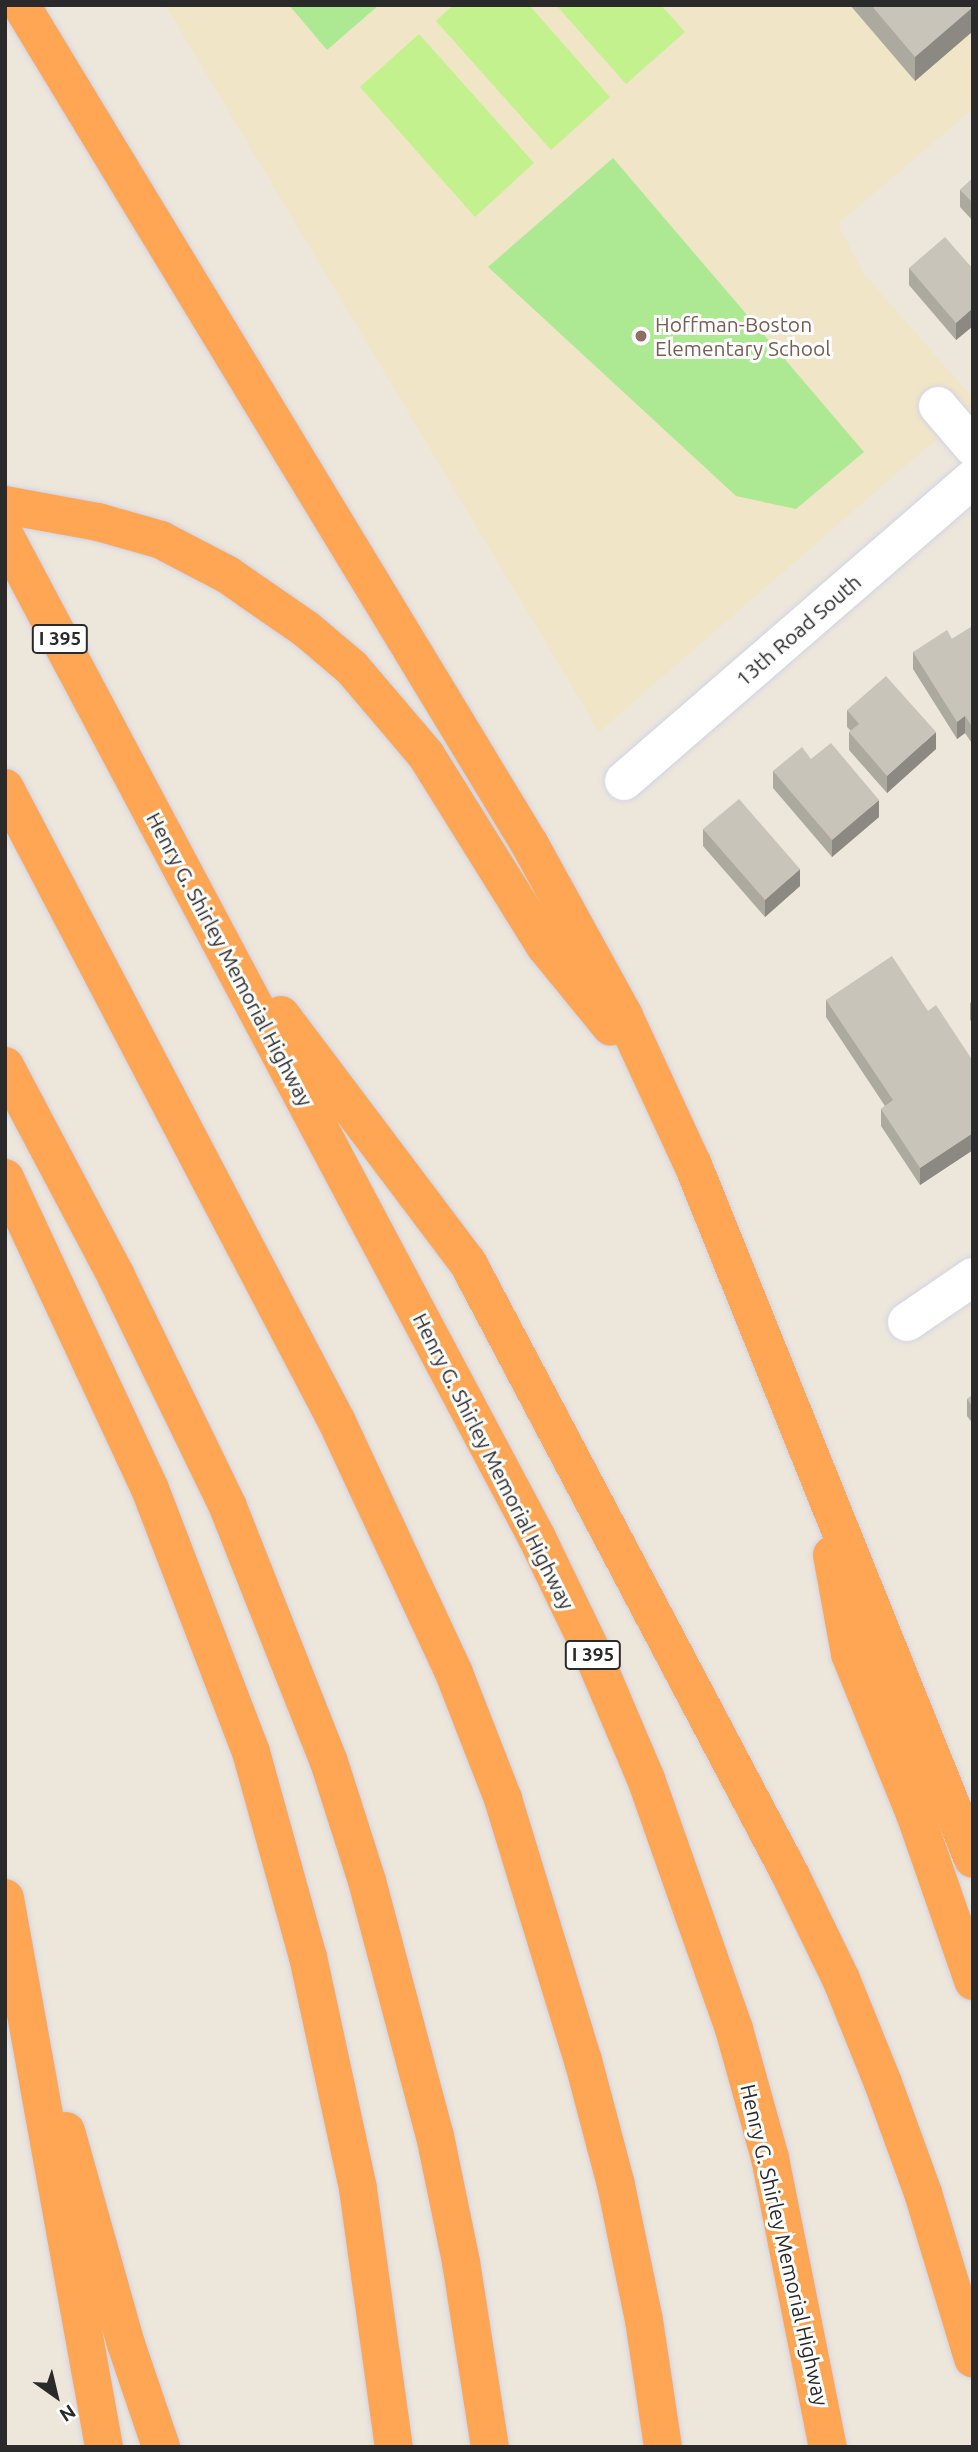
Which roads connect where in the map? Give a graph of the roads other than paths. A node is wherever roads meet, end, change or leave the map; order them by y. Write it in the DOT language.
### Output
graph roads {
  1 [pos="21,5"];
  2 [pos="938,405"];
  3 [pos="973,447"];
  4 [pos="969,490"];
  5 [pos="5,505"];
  6 [pos="5,536"];
  7 [pos="624,781"];
  8 [pos="5,788"];
  9 [pos="210,922"];
  10 [pos="5,1066"];
  11 [pos="658,1086"];
  12 [pos="5,1178"];
  13 [pos="973,1277"];
  14 [pos="907,1322"];
  15 [pos="817,1471"];
  16 [pos="973,1859"];
  17 [pos="5,1899"];
  18 [pos="973,1981"];
  19 [pos="24,1988"];
  20 [pos="973,2360"];
  21 [pos="104,2447"];
  22 [pos="161,2447"];
  23 [pos="394,2447"];
  24 [pos="490,2447"];
  25 [pos="663,2447"];
  26 [pos="828,2447"];
  1 -- 11 [label="highway"];
  2 -- 3 [label="street"];
  4 -- 7 [label="street, 13th Road South"];
  5 -- 11 [label="highway"];
  6 -- 9 [label="highway, Henry G. Shirley Memorial Highway / I 395"];
  8 -- 25 [label="highway"];
  9 -- 20 [label="highway"];
  9 -- 26 [label="highway, Henry G. Shirley Memorial Highway / I 395"];
  10 -- 24 [label="highway"];
  11 -- 15 [label="highway"];
  12 -- 23 [label="highway"];
  13 -- 14 [label="street"];
  15 -- 16 [label="highway"];
  15 -- 18 [label="highway"];
  17 -- 19 [label="highway"];
  19 -- 21 [label="highway"];
  19 -- 22 [label="highway"];
}
